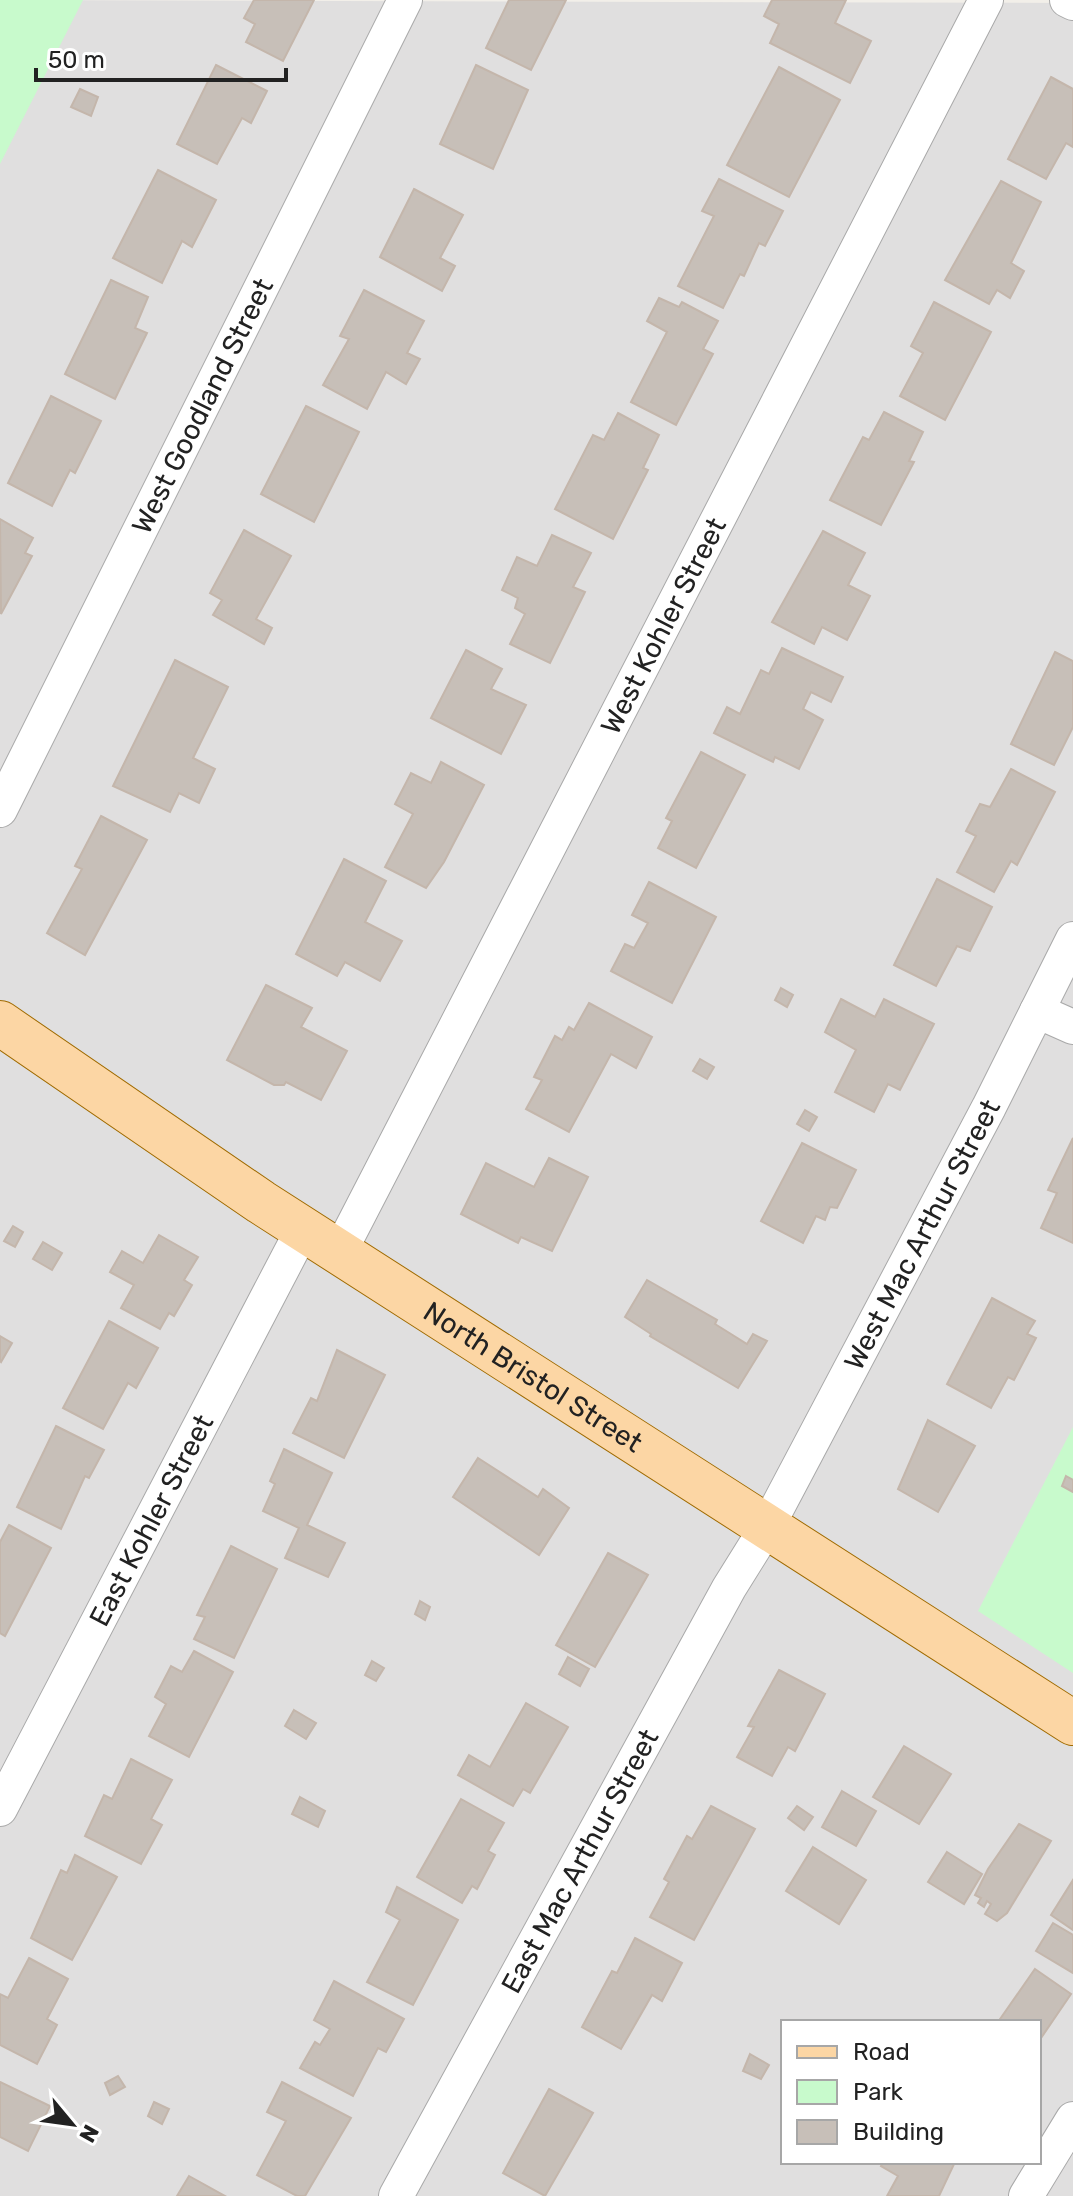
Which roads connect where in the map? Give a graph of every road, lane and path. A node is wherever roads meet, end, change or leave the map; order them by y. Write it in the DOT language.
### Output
graph roads {
  1 [pos="405,0"];
  2 [pos="986,0"];
  3 [pos="1067,0"];
  4 [pos="1073,3"];
  5 [pos="0,810"];
  6 [pos="1073,939"];
  7 [pos="1037,1011"];
  8 [pos="0,1023"];
  9 [pos="1073,1027"];
  10 [pos="303,1229"];
  11 [pos="339,1253"];
  12 [pos="767,1527"];
  13 [pos="1073,1723"];
  14 [pos="0,1809"];
  15 [pos="1073,2119"];
  16 [pos="396,2196"];
  17 [pos="1026,2196"];
  1 -- 5 [label="street, West Goodland Street"];
  2 -- 11 [label="street, West Kohler Street"];
  3 -- 4 [label="street"];
  6 -- 7 [label="street, West Mac Arthur Street"];
  7 -- 9 [label="street"];
  7 -- 12 [label="street, West Mac Arthur Street"];
  8 -- 10 [label="main road, North Bristol Street"];
  10 -- 11 [label="main road, North Bristol Street"];
  10 -- 14 [label="street, East Kohler Street"];
  11 -- 12 [label="main road, North Bristol Street"];
  12 -- 13 [label="main road, North Bristol Street"];
  12 -- 16 [label="street, East Mac Arthur Street"];
  15 -- 17 [label="street"];
}
